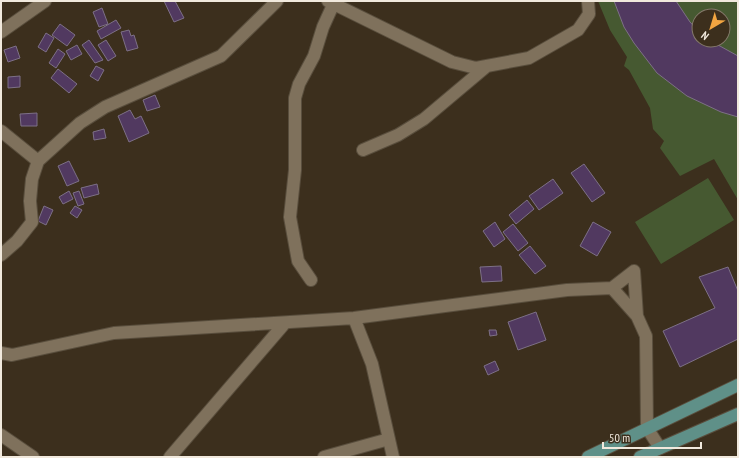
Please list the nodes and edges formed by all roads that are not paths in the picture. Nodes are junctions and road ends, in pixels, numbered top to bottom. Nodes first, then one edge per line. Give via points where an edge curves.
1 (45, 1) edge
2 (277, 1) edge
3 (588, 1) edge
4 (331, 3) edge
5 (1, 32) edge
6 (487, 66) junction
7 (1, 130) edge
8 (363, 150) dead end
9 (38, 161) junction
10 (1, 255) edge
11 (311, 280) dead end
12 (612, 288) junction
13 (637, 316) junction
14 (354, 318) junction
15 (285, 323) junction
16 (1, 353) edge
17 (738, 384) edge
18 (738, 414) edge
19 (647, 428) junction
20 (1, 435) edge
21 (389, 439) junction
22 (660, 448) junction
23 (33, 457) edge
24 (170, 457) edge
25 (324, 457) edge
26 (392, 457) edge
27 (588, 457) edge
28 (640, 457) edge

1 - 5 street
2 - 9 street via 221,56 104,107 80,123
3 - 6 street via 589,14 578,30 529,58
4 - 6 street via 452,62 476,68
4 - 11 street via 314,56 299,84 295,98 295,170 290,217 298,261
6 - 8 street via 424,119 398,135
7 - 9 street
9 - 10 street via 31,186 32,222 17,241
12 - 13 street
12 - 13 street via 634,271
12 - 14 street via 568,290
13 - 19 street via 646,336
14 - 15 street
14 - 21 street via 372,364
15 - 16 street via 114,333 12,355
15 - 24 street
17 - 19 main road
18 - 22 main road
19 - 22 street
19 - 27 main road
20 - 23 street
21 - 25 street
21 - 26 street
22 - 28 main road

